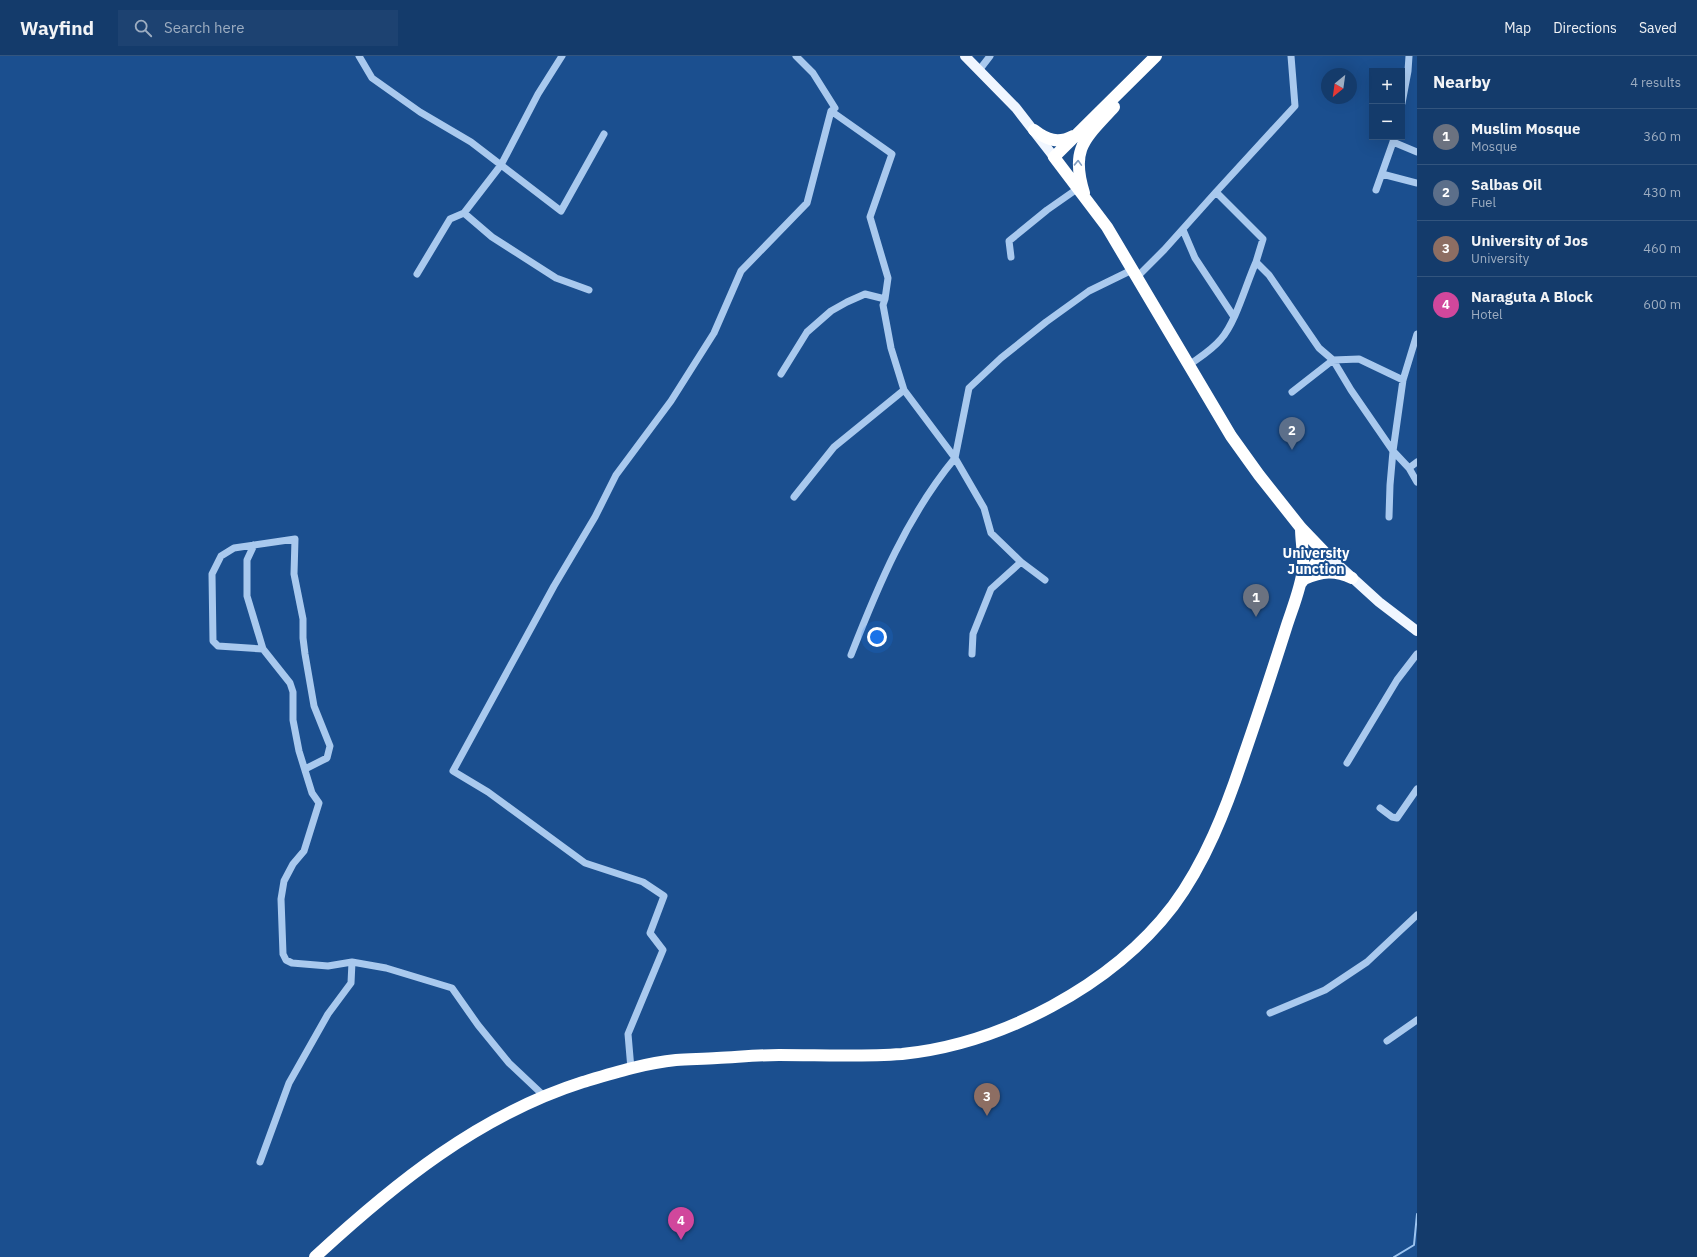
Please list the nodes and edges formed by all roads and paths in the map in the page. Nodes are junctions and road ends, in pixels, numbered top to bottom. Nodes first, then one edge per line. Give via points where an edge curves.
1 (359, 56) edge
2 (562, 56) edge
3 (796, 56) edge
4 (965, 56) edge
5 (990, 56) edge
6 (1156, 56) edge
7 (1167, 56) edge
8 (1291, 56) edge
9 (1409, 56) edge
10 (980, 69) junction
11 (1408, 71) junction
12 (1417, 72) edge
13 (1405, 87) edge
14 (831, 111) junction
15 (1034, 130) junction
16 (604, 134) dead end
17 (1075, 134) junction
18 (1394, 140) edge
19 (1417, 152) edge
20 (1054, 157) junction
21 (501, 165) junction
22 (1382, 174) junction
23 (1417, 183) edge
24 (1077, 189) junction
25 (1376, 190) dead end
26 (1216, 192) junction
27 (1087, 201) junction
28 (464, 213) junction
29 (1183, 230) junction
30 (1011, 257) dead end
31 (1256, 262) junction
32 (1134, 273) junction
33 (417, 274) dead end
34 (589, 290) dead end
35 (885, 299) junction
36 (1234, 317) junction
37 (1417, 334) edge
38 (1333, 360) junction
39 (1189, 365) junction
40 (781, 374) dead end
41 (1403, 380) junction
42 (904, 390) junction
43 (1292, 392) dead end
44 (1393, 451) junction
45 (955, 458) junction
46 (1417, 462) edge
47 (1409, 468) junction
48 (1417, 482) edge
49 (794, 497) dead end
50 (1389, 517) dead end
51 (1301, 528) junction
52 (254, 545) junction
53 (1321, 549) junction
54 (1021, 562) junction
55 (1302, 578) junction
56 (1352, 578) junction
57 (1045, 580) dead end
58 (1417, 630) edge
59 (263, 649) junction
60 (972, 654) dead end
61 (1417, 654) edge
62 (852, 655) dead end
63 (1347, 763) dead end
64 (305, 769) junction
65 (1417, 789) edge
66 (1380, 808) dead end
67 (1417, 915) edge
68 (352, 962) junction
69 (1270, 1013) dead end
70 (1417, 1020) edge
71 (1387, 1041) dead end
72 (631, 1069) junction
73 (543, 1095) junction
74 (260, 1162) dead end
75 (315, 1257) edge

1 - 21 street via 372,78 420,112 471,142
2 - 21 street via 538,94
3 - 14 street via 813,72 835,108
4 - 10 main road
5 - 10 street
6 - 17 highway
27 -> 7 highway via 1079,176 1078,160 1085,141 1100,122
8 - 26 street via 1295,106
9 - 11 street
10 - 15 main road
11 - 12 street
11 - 13 street
14 - 35 street via 892,154 870,217 888,278
14 - 72 street via 807,203 741,271 714,333 671,401 616,475 453,771 488,792 585,863 643,882 664,896 650,933 663,950 628,1034
15 - 17 highway via 1057,141
15 - 20 main road
16 - 21 street via 561,211
17 - 20 highway
18 - 19 street
18 - 22 street
20 - 24 highway
21 - 28 street
22 - 23 street
22 - 25 street
24 - 27 highway
24 - 30 street via 1009,240
26 - 29 street
26 - 31 street via 1263,239
27 - 32 highway via 1107,227
28 - 33 street via 450,219
28 - 34 street via 492,237 556,278
29 - 32 street
29 - 36 street via 1195,258
31 - 36 street
31 - 38 street via 1269,275 1319,348
32 - 39 highway
32 - 45 street via 1089,291 1001,358 969,388
35 - 40 street via 865,294 831,311 807,332
35 - 42 street via 891,348
36 - 39 street via 1221,339
37 - 41 street
38 - 41 street via 1359,359
38 - 43 street
38 - 44 street
39 - 51 highway via 1234,441
41 - 44 street
42 - 45 street
42 - 49 street via 834,447
44 - 47 street
44 - 50 street
45 - 54 street via 984,508 991,533
45 - 62 street via 940,476 897,547
46 - 47 street
47 - 48 street
51 - 53 highway
51 - 55 highway
52 - 59 street via 247,560 246,587
52 - 59 street via 234,548 221,556 212,574 213,641 218,646
52 - 64 street via 295,539 294,574 303,620 305,654 314,706 330,746 327,758
53 - 55 highway
53 - 56 main road
54 - 57 street
54 - 60 street via 991,589 973,634
55 - 56 highway via 1333,572
55 - 72 highway via 1236,782 1203,856 1186,886 1158,924 1138,944 1086,986 1015,1024 942,1048 902,1054 776,1055 675,1060
56 - 58 main road
59 - 64 street via 290,684 293,692 294,720
61 - 63 street via 1397,680
64 - 68 street via 312,793 319,803 304,851 284,881 281,899 283,954 286,960 292,963 328,966
65 - 66 street via 1397,818
67 - 69 street via 1368,962 1325,990
68 - 73 street via 386,968 452,988 509,1063
68 - 74 street via 351,983 328,1014 289,1083
70 - 71 street
72 - 73 highway
73 - 75 highway via 479,1129 424,1164

